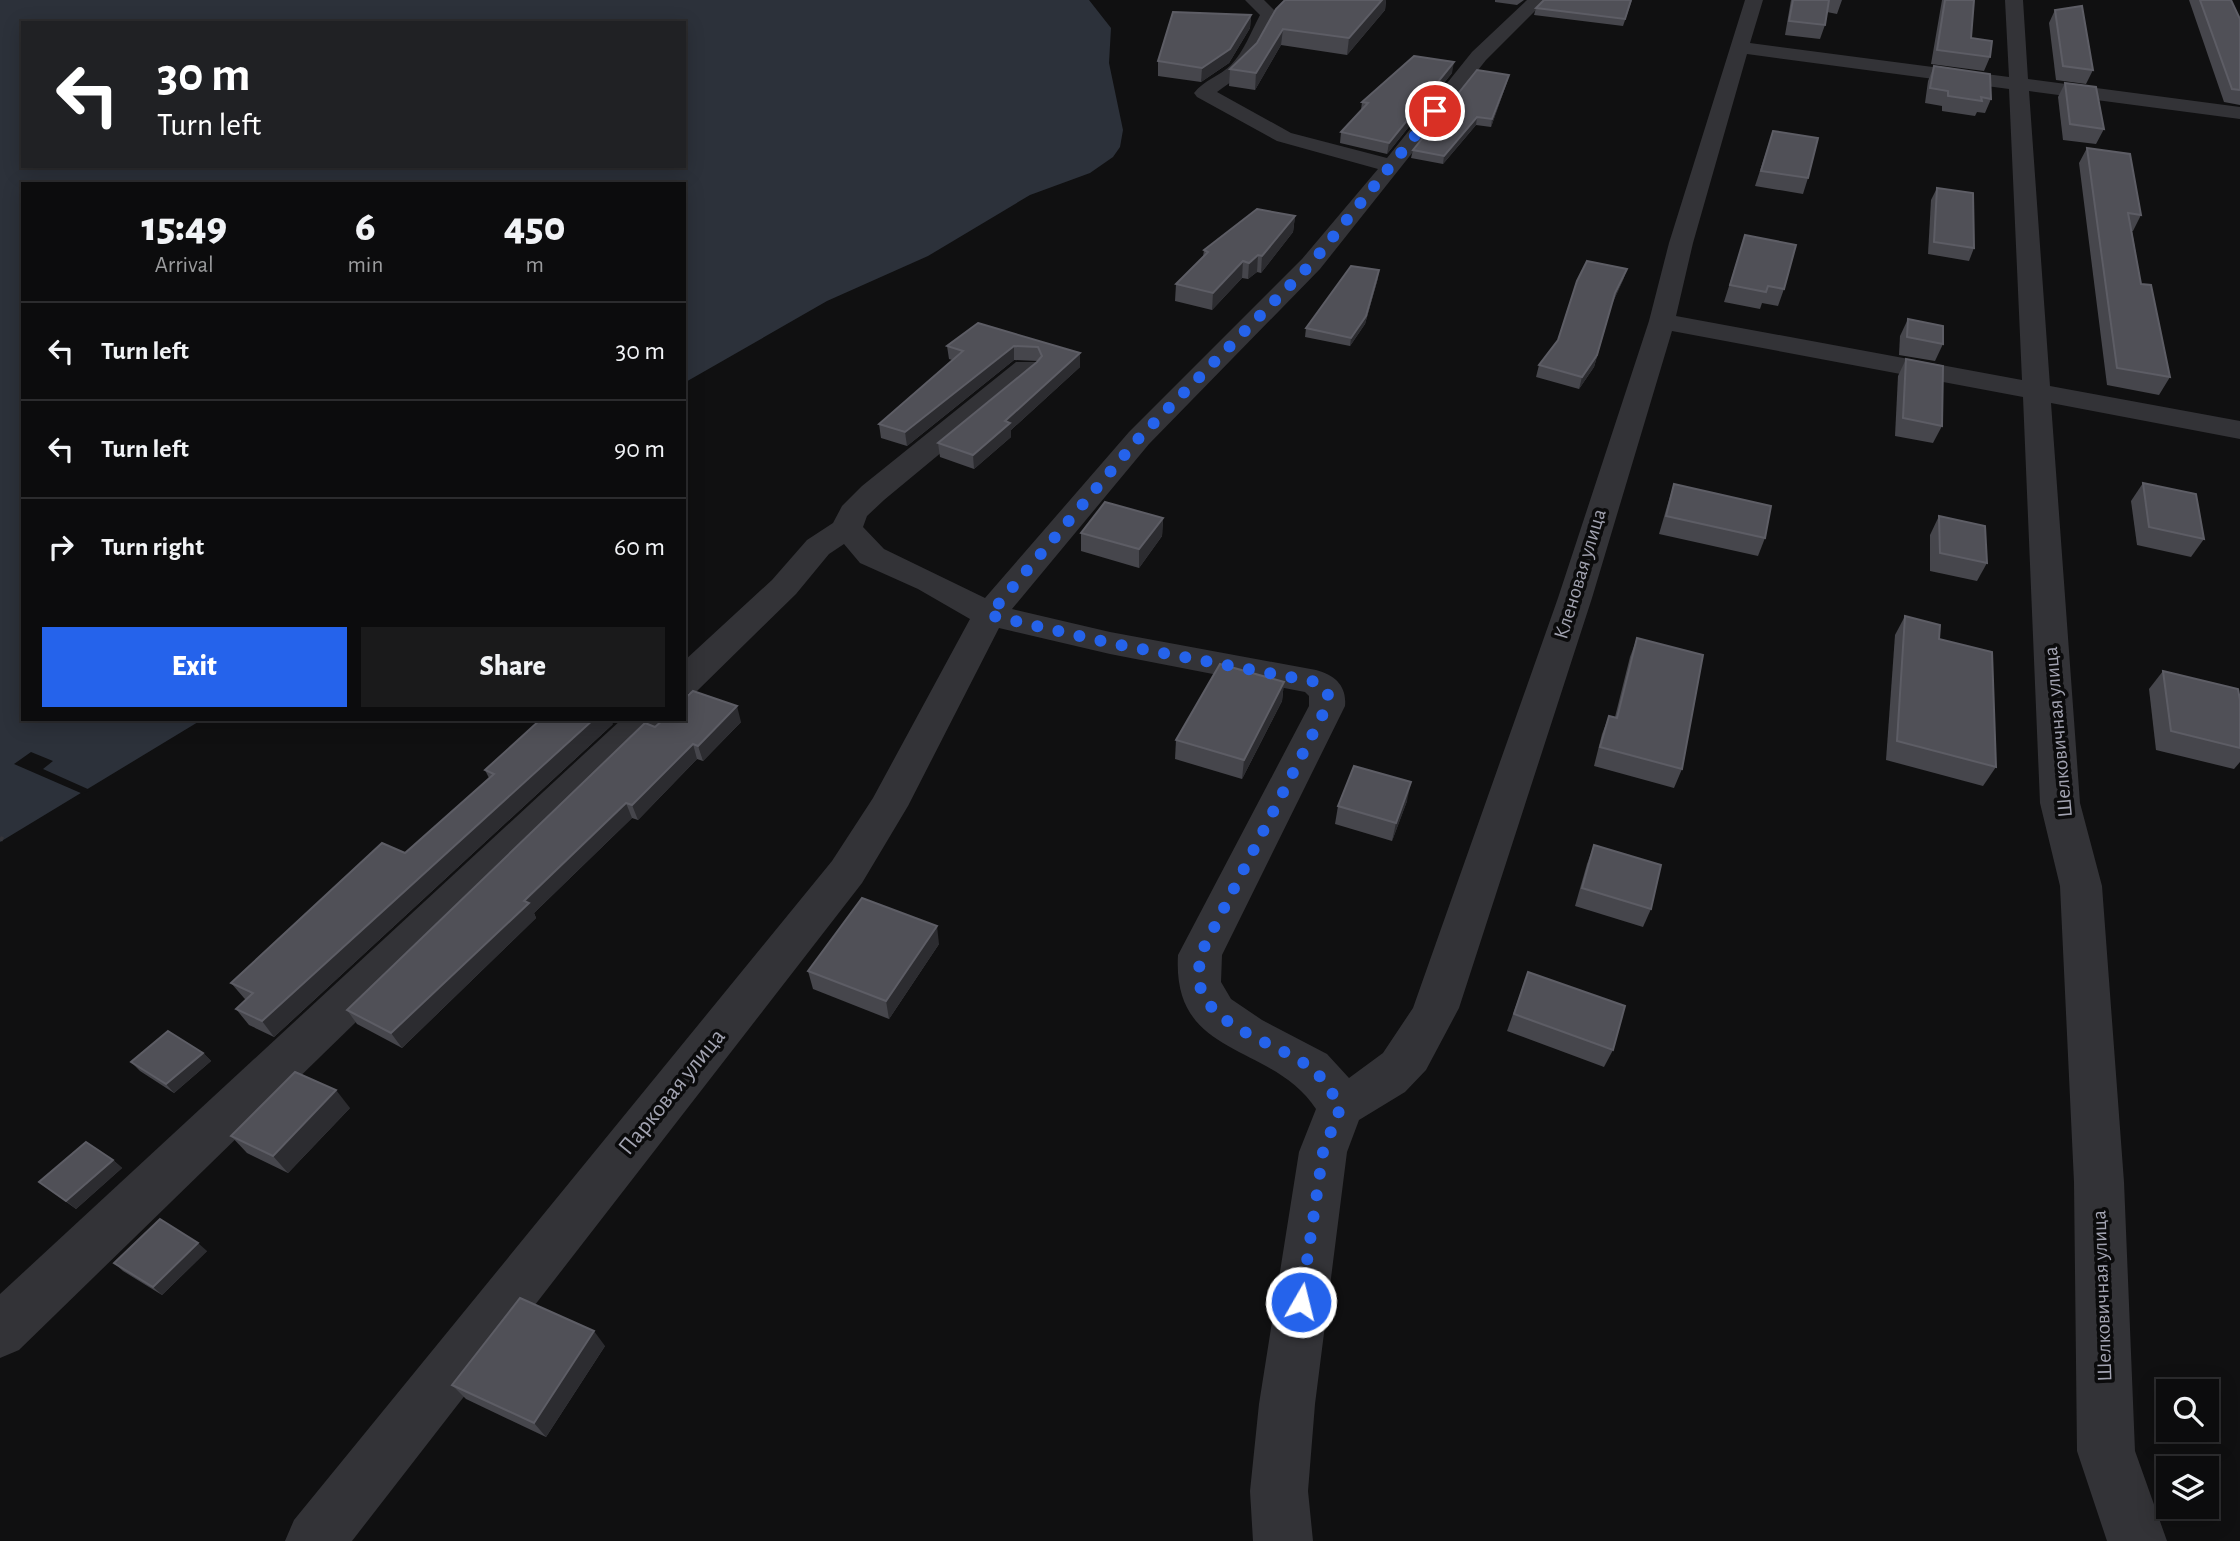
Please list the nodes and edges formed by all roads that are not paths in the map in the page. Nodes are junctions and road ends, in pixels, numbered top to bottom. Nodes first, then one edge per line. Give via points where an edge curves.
1 (1254, 0) edge
2 (1536, 0) edge
3 (1754, 0) edge
4 (2014, 0) edge
5 (1742, 48) junction
6 (2021, 84) junction
7 (2240, 113) edge
8 (1392, 166) junction
9 (1662, 321) junction
10 (1026, 368) edge
11 (2037, 392) junction
12 (2240, 430) edge
13 (847, 528) junction
14 (989, 615) junction
15 (686, 680) edge
16 (643, 721) edge
17 (1341, 1106) junction
18 (0, 1331) edge
19 (314, 1541) edge
20 (1283, 1541) edge
21 (2137, 1541) edge

1 - 8 street via 1269,14 1245,60 1204,93 1284,137
2 - 8 street, Парковая улица via 1479,56
3 - 5 street, Кленовая улица
4 - 6 street, Шелковичная улица
5 - 6 street
5 - 9 street, Кленовая улица via 1681,243
6 - 7 street
6 - 11 street, Шелковичная улица
8 - 14 street, Парковая улица via 1311,264 1139,438
9 - 11 street
9 - 17 street, Кленовая улица via 1436,1008 1419,1046 1398,1071
10 - 13 street via 873,492 853,513
11 - 12 street
11 - 21 street, Шелковичная улица via 2060,803 2081,886 2099,1182 2106,1451
13 - 14 street via 872,555
13 - 15 street via 818,547 784,587
14 - 17 street via 1316,682 1328,693 1327,706 1200,955 1199,982 1208,1004 1233,1027 1278,1046 1313,1070
14 - 19 street, Парковая улица via 888,806 847,873
16 - 18 street
17 - 20 street via 1323,1152 1287,1404 1279,1491

